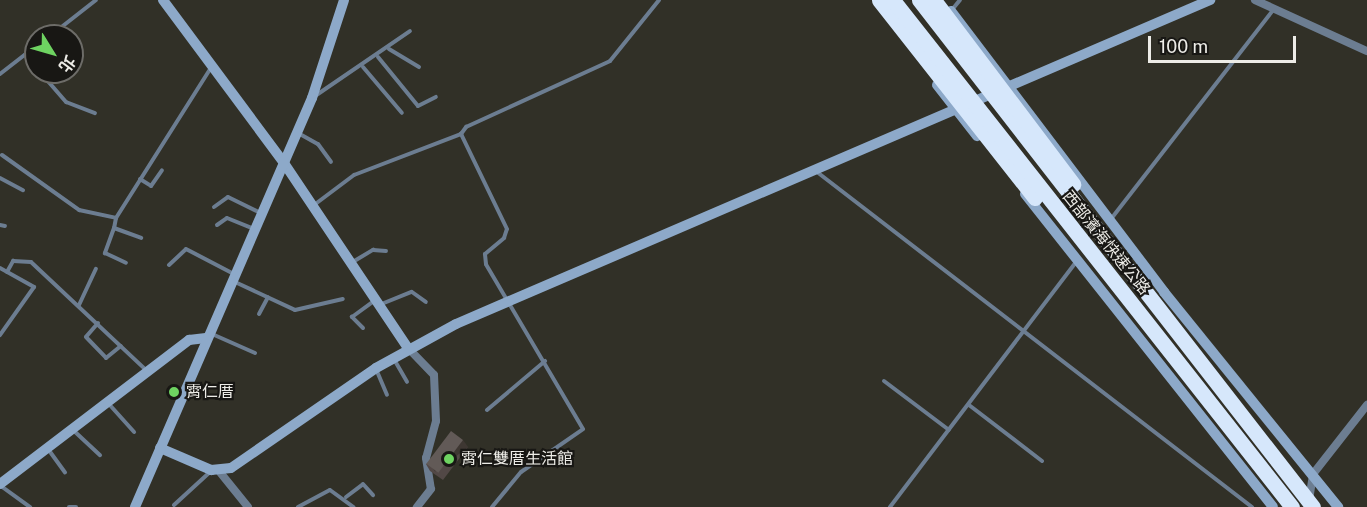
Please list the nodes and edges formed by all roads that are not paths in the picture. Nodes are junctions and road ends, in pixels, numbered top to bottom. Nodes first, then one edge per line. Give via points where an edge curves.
1 (96, 0) edge
2 (163, 0) edge
3 (344, 0) edge
4 (659, 0) edge
5 (874, 0) edge
6 (879, 0) edge
7 (885, 0) edge
8 (893, 0) edge
9 (919, 0) edge
10 (926, 0) edge
11 (934, 0) edge
12 (942, 0) edge
13 (960, 0) edge
14 (1210, 0) edge
15 (1255, 0) edge
16 (1274, 9) junction
17 (951, 11) junction
18 (65, 24) edge
19 (410, 31) dead end
20 (389, 48) junction
21 (1367, 51) edge
22 (24, 56) edge
23 (378, 57) junction
24 (212, 67) junction
25 (363, 67) junction
26 (419, 68) dead end
27 (0, 74) edge
28 (1010, 83) junction
29 (50, 84) edge
30 (995, 90) junction
31 (436, 97) dead end
32 (312, 98) junction
33 (965, 103) junction
34 (955, 109) junction
35 (95, 113) dead end
36 (402, 113) dead end
37 (297, 133) junction
38 (461, 134) junction
39 (2, 155) dead end
40 (331, 162) dead end
41 (284, 163) junction
42 (162, 170) dead end
43 (814, 170) junction
44 (0, 178) edge
45 (140, 179) junction
46 (23, 190) dead end
47 (313, 206) junction
48 (214, 207) dead end
49 (261, 213) junction
50 (116, 218) junction
51 (1111, 219) junction
52 (216, 225) dead end
53 (114, 228) junction
54 (254, 229) junction
55 (141, 238) dead end
56 (386, 251) dead end
57 (1079, 259) junction
58 (126, 263) dead end
59 (351, 263) junction
60 (169, 265) dead end
61 (0, 268) edge
62 (96, 270) dead end
63 (7, 272) junction
64 (233, 277) junction
65 (1148, 293) junction
66 (267, 297) junction
67 (343, 299) dead end
68 (377, 302) junction
69 (426, 302) dead end
70 (507, 302) junction
71 (79, 304) junction
72 (1135, 308) junction
73 (259, 314) dead end
74 (98, 323) junction
75 (363, 328) dead end
76 (1023, 334) junction
77 (0, 335) edge
78 (207, 335) junction
79 (121, 346) junction
80 (408, 348) junction
81 (255, 353) dead end
82 (1216, 357) junction
83 (393, 358) junction
84 (545, 361) junction
85 (376, 368) junction
86 (148, 372) junction
87 (407, 381) dead end
88 (884, 381) dead end
89 (387, 395) dead end
90 (1189, 400) junction
91 (108, 402) junction
92 (969, 405) junction
93 (1367, 405) edge
94 (487, 410) dead end
95 (72, 429) junction
96 (949, 430) junction
97 (134, 432) dead end
98 (47, 448) junction
99 (160, 448) junction
100 (100, 455) dead end
101 (1042, 461) dead end
102 (215, 471) junction
103 (65, 472) dead end
104 (1313, 474) junction
105 (0, 485) edge
106 (373, 495) dead end
107 (346, 497) junction
108 (174, 505) dead end
109 (30, 507) edge
110 (69, 507) edge
111 (76, 507) edge
112 (135, 507) edge
113 (248, 507) edge
114 (298, 507) edge
115 (353, 507) edge
116 (417, 507) edge
117 (492, 507) edge
118 (890, 507) edge
119 (1252, 507) edge
120 (1273, 507) edge
121 (1292, 507) edge
122 (1311, 507) edge
123 (1338, 507) edge

1 - 18 lane
2 - 24 main road
3 - 32 main road
4 - 38 lane via 610,62 466,127
5 - 34 main road
6 - 72 highway, bridge via 1019,180
7 - 33 main road
8 - 72 highway, 西部濱海快速公路, bridge
9 - 65 highway, 西部濱海快速公路, bridge
10 - 30 main road
11 - 65 highway, bridge via 1053,153
12 - 17 main road
13 - 17 lane
14 - 28 main road
15 - 16 street
16 - 21 street
16 - 51 lane
17 - 28 main road
19 - 20 lane
20 - 23 lane
20 - 26 lane
22 - 27 lane
23 - 25 lane
23 - 31 lane via 418,106
24 - 41 main road
24 - 45 lane
25 - 32 lane
25 - 36 lane
28 - 30 main road
28 - 51 main road
29 - 35 lane via 66,102
30 - 33 main road
30 - 82 main road via 1197,347
32 - 37 main road
33 - 34 main road
33 - 90 main road via 1183,376
34 - 43 main road
34 - 57 main road
37 - 40 lane via 318,144
37 - 41 main road
38 - 47 lane via 354,175
38 - 70 lane via 507,229 485,260
39 - 50 lane via 79,210
41 - 47 main road
41 - 49 main road
42 - 45 lane via 151,186
43 - 70 main road
43 - 76 lane
44 - 46 lane
45 - 50 lane
47 - 59 main road
48 - 49 lane via 228,197
49 - 54 main road
50 - 53 lane
51 - 82 main road
52 - 54 lane via 227,218
53 - 55 lane
53 - 58 lane via 105,253
54 - 64 main road
56 - 59 lane via 373,250
57 - 76 lane
57 - 90 main road
59 - 68 main road
60 - 64 lane via 186,249
61 - 63 lane
62 - 71 lane
63 - 71 lane via 13,261 31,262
63 - 77 lane via 34,287
64 - 66 lane
64 - 78 main road
65 - 122 highway, 西部濱海快速公路, bridge
66 - 67 lane via 295,310
66 - 73 lane
68 - 69 lane via 412,292
68 - 75 lane via 352,317
68 - 80 main road
70 - 80 main road
70 - 84 lane
71 - 74 lane
72 - 121 highway, 西部濱海快速公路, bridge
74 - 79 lane
74 - 79 lane via 86,337 106,358
76 - 92 lane
76 - 119 lane
78 - 81 lane
78 - 86 main road via 189,340
78 - 99 main road
79 - 86 lane
80 - 83 main road
80 - 116 street via 434,375 436,421 426,458 431,489
82 - 104 main road
83 - 85 main road
83 - 87 lane
84 - 94 lane
84 - 117 lane via 583,429 521,472
85 - 89 lane
85 - 102 main road
86 - 91 main road
88 - 96 lane
90 - 120 main road
91 - 95 main road
91 - 97 lane
92 - 96 lane
92 - 101 lane
93 - 104 street
95 - 98 main road
95 - 100 lane
96 - 118 lane
98 - 103 lane
98 - 105 main road
99 - 102 main road
99 - 112 main road
102 - 108 lane
102 - 113 street
104 - 122 street
104 - 123 main road
105 - 109 lane
106 - 107 lane via 363,484
107 - 114 lane via 330,490
107 - 115 lane
110 - 111 lane

